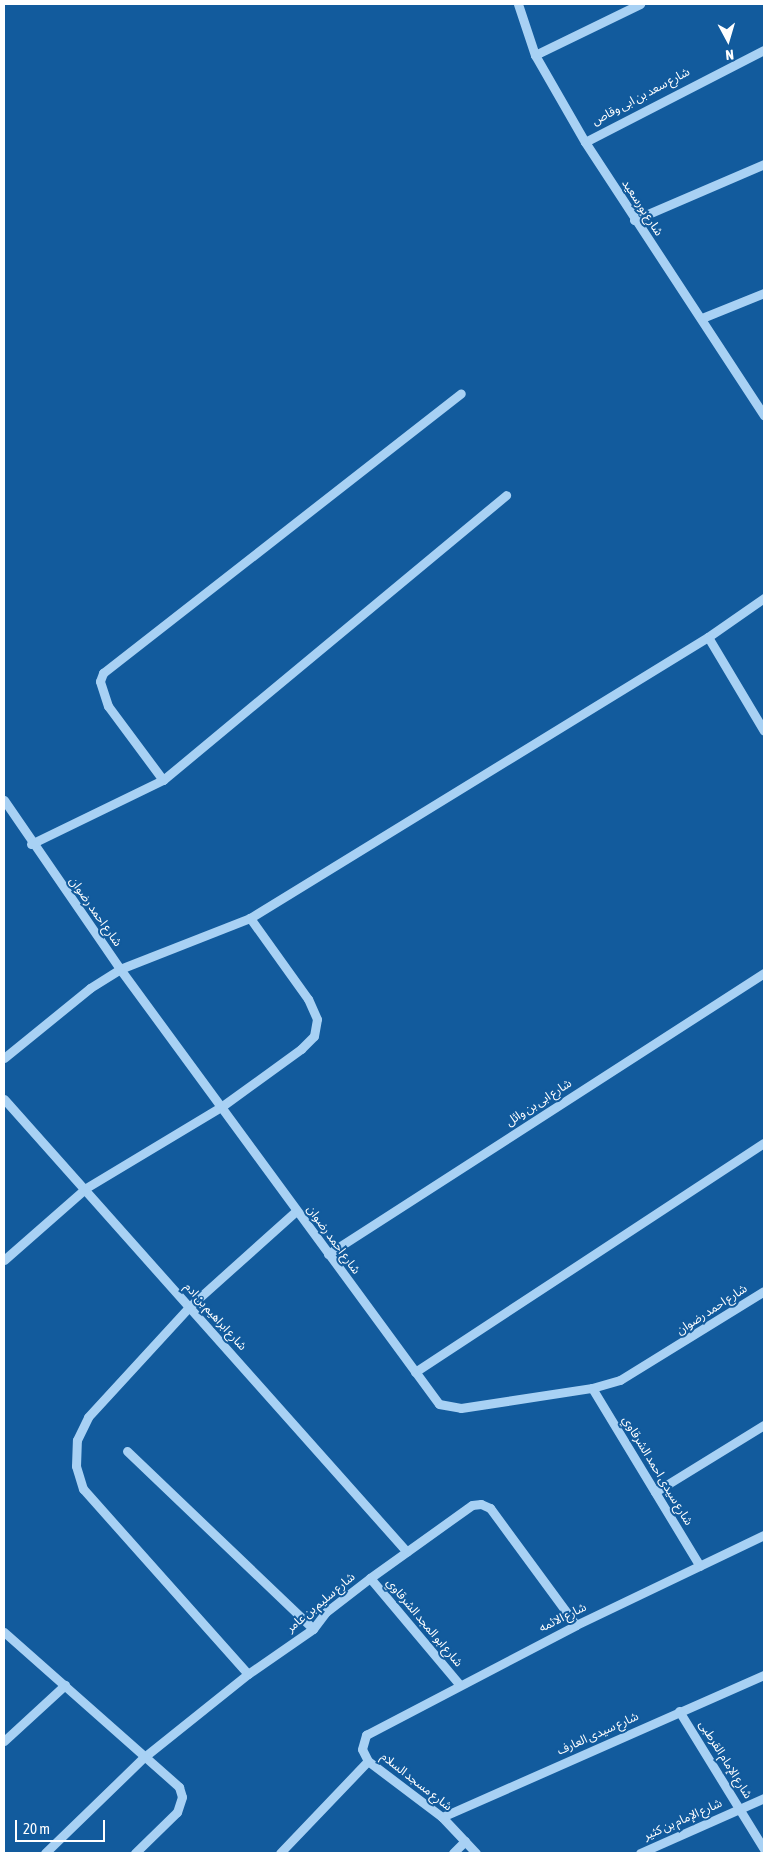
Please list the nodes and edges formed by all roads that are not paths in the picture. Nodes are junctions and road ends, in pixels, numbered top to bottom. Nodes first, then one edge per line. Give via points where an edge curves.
1 (518, 4) edge
2 (640, 4) edge
3 (764, 50) edge
4 (535, 55) junction
5 (584, 142) junction
6 (764, 164) edge
7 (634, 220) junction
8 (764, 293) edge
9 (702, 318) junction
10 (461, 393) dead end
11 (764, 416) edge
12 (506, 495) dead end
13 (764, 598) edge
14 (708, 637) junction
15 (764, 731) edge
16 (163, 780) junction
17 (4, 800) edge
18 (32, 844) junction
19 (250, 918) junction
20 (120, 969) junction
21 (764, 973) edge
22 (4, 1058) edge
23 (4, 1099) edge
24 (221, 1107) junction
25 (764, 1143) edge
26 (86, 1188) junction
27 (296, 1211) junction
28 (328, 1254) junction
29 (4, 1260) edge
30 (764, 1291) edge
31 (189, 1308) junction
32 (415, 1372) junction
33 (592, 1388) junction
34 (764, 1425) edge
35 (127, 1451) dead end
36 (655, 1492) junction
37 (764, 1535) edge
38 (407, 1552) junction
39 (700, 1566) junction
40 (370, 1578) junction
41 (576, 1625) junction
42 (313, 1629) junction
43 (4, 1632) edge
44 (248, 1674) junction
45 (764, 1675) edge
46 (459, 1684) junction
47 (65, 1685) junction
48 (679, 1712) junction
49 (376, 1729) joint
50 (4, 1741) edge
51 (143, 1758) junction
52 (368, 1761) junction
53 (764, 1798) edge
54 (740, 1808) junction
55 (442, 1817) junction
56 (465, 1841) junction
57 (764, 1849) edge
58 (45, 1853) edge
59 (135, 1853) edge
60 (280, 1853) edge
61 (453, 1853) edge
62 (476, 1853) edge
63 (640, 1853) edge

1 - 4 street, شارع بورسعيد
2 - 4 street
3 - 5 street, شارع سعد بن ابى وقاص
4 - 5 street, شارع بورسعيد
5 - 7 street, شارع بورسعيد
6 - 7 street
7 - 9 street, شارع بورسعيد
8 - 9 street
9 - 11 street, شارع بورسعيد
10 - 16 street via 103,673 100,681 108,706
12 - 16 street
13 - 14 street
14 - 15 street
14 - 19 street
16 - 18 street
17 - 18 street, شارع احمد رضوان
18 - 20 street, شارع احمد رضوان
19 - 20 street
19 - 24 street via 308,999 317,1019 314,1036 301,1049
20 - 22 street via 90,988
20 - 24 street, شارع احمد رضوان
21 - 28 street, شارع ابى بن وائل
23 - 26 street, شارع ابراهيم بن ادم
24 - 26 street
24 - 27 street, شارع احمد رضوان
25 - 32 street
26 - 29 street
26 - 31 street, شارع ابراهيم بن ادم
27 - 28 street, شارع احمد رضوان
27 - 31 street
28 - 32 street, شارع احمد رضوان
30 - 33 street, شارع احمد رضوان via 640,1371
31 - 38 street, شارع ابراهيم بن ادم
31 - 44 street via 88,1417 77,1440 76,1466 84,1489
32 - 33 street, شارع احمد رضوان via 433,1398 446,1408
33 - 36 street, شارع سيدى احمد الشرقاوي
34 - 36 street
35 - 42 street
36 - 39 street, شارع سيدى احمد الشرقاوي
37 - 39 street, شارع الائمه
38 - 40 street, شارع سليم بن عامر
38 - 41 street, شارع سليم بن عامر via 472,1506 487,1505
39 - 41 street, شارع الائمه
40 - 42 street, شارع سليم بن عامر via 326,1612
40 - 46 street, شارع ابو المجد الشرقاوي
41 - 46 street, شارع الائمه
42 - 44 street, شارع سليم بن عامر
43 - 47 street
44 - 51 street, شارع سليم بن عامر
45 - 48 street, شارع سيدى العارف
46 - 49 street, شارع الائمه
47 - 50 street
47 - 51 street
48 - 54 street, شارع الإمام القرطبى
48 - 55 street, شارع سيدى العارف
49 - 52 street, شارع مسجد السلام via 362,1742
51 - 58 street, شارع سليم بن عامر
51 - 59 street via 179,1786 182,1797 176,1812
52 - 55 street, شارع مسجد السلام
52 - 60 street
53 - 54 street, شارع الإمام بن كثير
54 - 57 street, شارع الإمام القرطبى
54 - 63 street, شارع الإمام بن كثير
55 - 56 street, شارع مسجد السلام
56 - 61 street
56 - 62 street, شارع مسجد السلام

